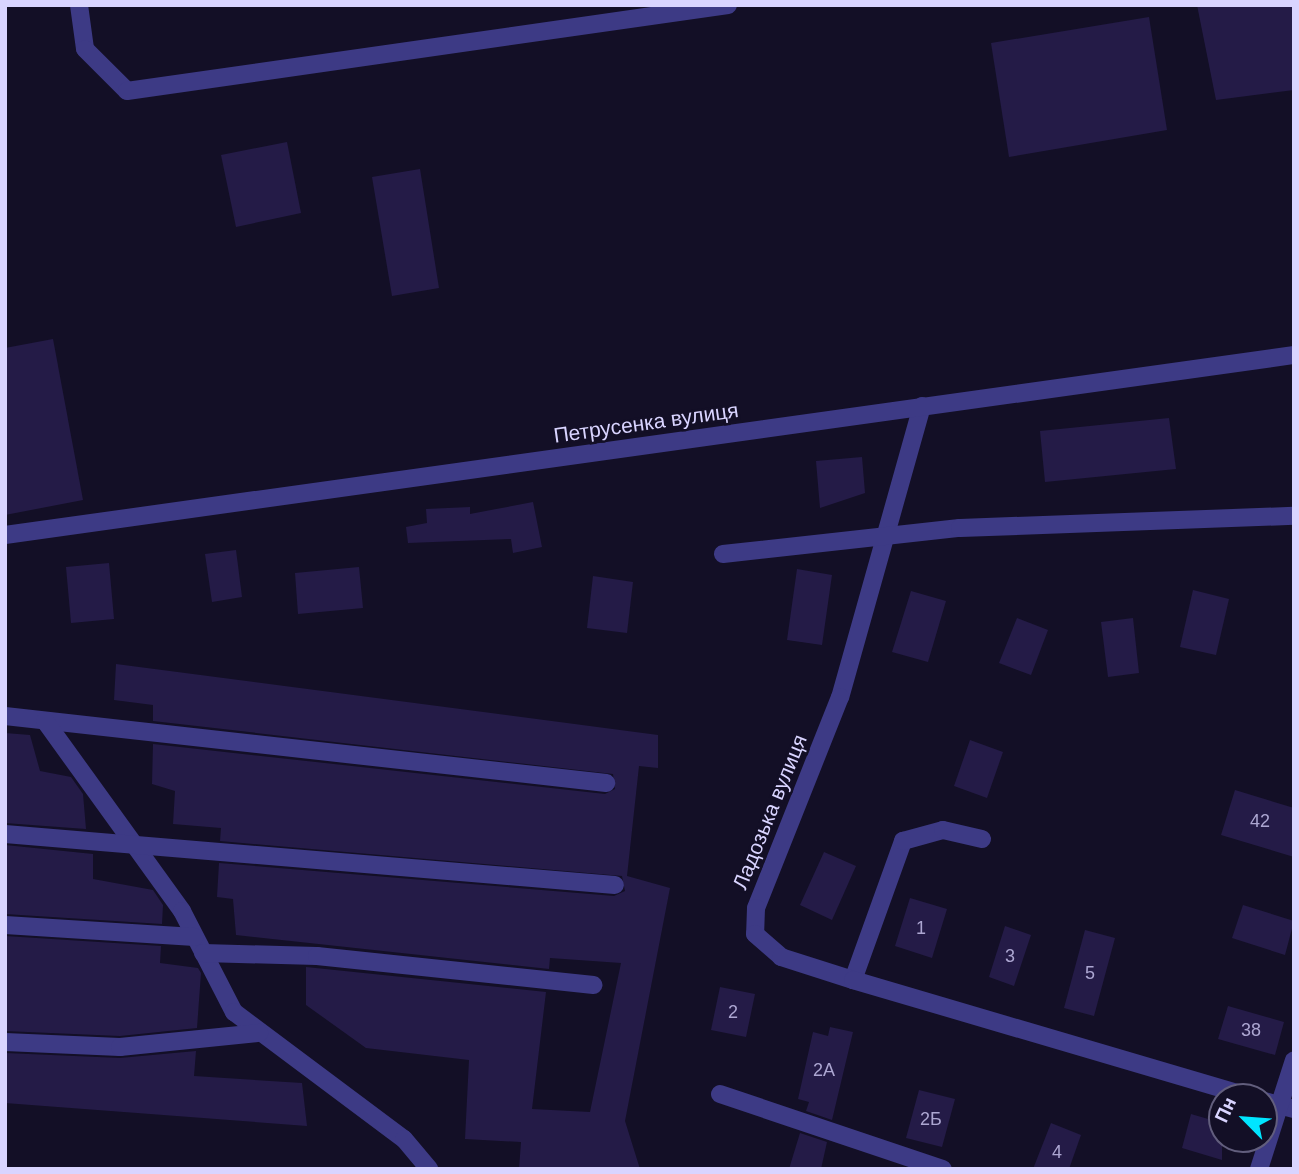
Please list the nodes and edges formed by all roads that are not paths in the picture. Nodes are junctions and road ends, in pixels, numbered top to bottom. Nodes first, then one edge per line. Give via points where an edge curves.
1 (79, 5) edge
2 (728, 5) edge
3 (1294, 355) edge
4 (922, 406) junction
5 (1294, 516) edge
6 (5, 535) edge
7 (885, 536) junction
8 (723, 554) dead end
9 (5, 716) edge
10 (45, 721) junction
11 (606, 783) dead end
12 (5, 834) edge
13 (982, 839) dead end
14 (138, 847) junction
15 (615, 885) dead end
16 (5, 925) edge
17 (195, 937) junction
18 (203, 953) junction
19 (853, 980) junction
20 (593, 985) dead end
21 (259, 1033) junction
22 (5, 1042) edge
23 (1294, 1060) edge
24 (1208, 1084) edge
25 (720, 1094) dead end
26 (1288, 1108) edge
27 (429, 1169) edge
28 (943, 1169) edge
29 (1259, 1169) edge

1 - 2 street via 85,49 127,92
3 - 4 street, Петрусенка вулиця
4 - 6 street, Петрусенка вулиця
4 - 7 street, Ладозька вулиця
5 - 7 street via 960,528
7 - 8 street
7 - 19 street, Ладозька вулиця via 840,697 756,908 755,934 781,957
9 - 10 street
10 - 11 street
10 - 14 street
12 - 14 street
13 - 19 street via 943,830 903,841
14 - 15 street
14 - 17 street
16 - 17 street
17 - 18 street
18 - 20 street via 317,956
18 - 21 street via 234,1012
19 - 24 street, Ладозька вулиця
21 - 22 street via 120,1047
21 - 27 street via 404,1139
23 - 26 street
25 - 28 street
26 - 29 street

